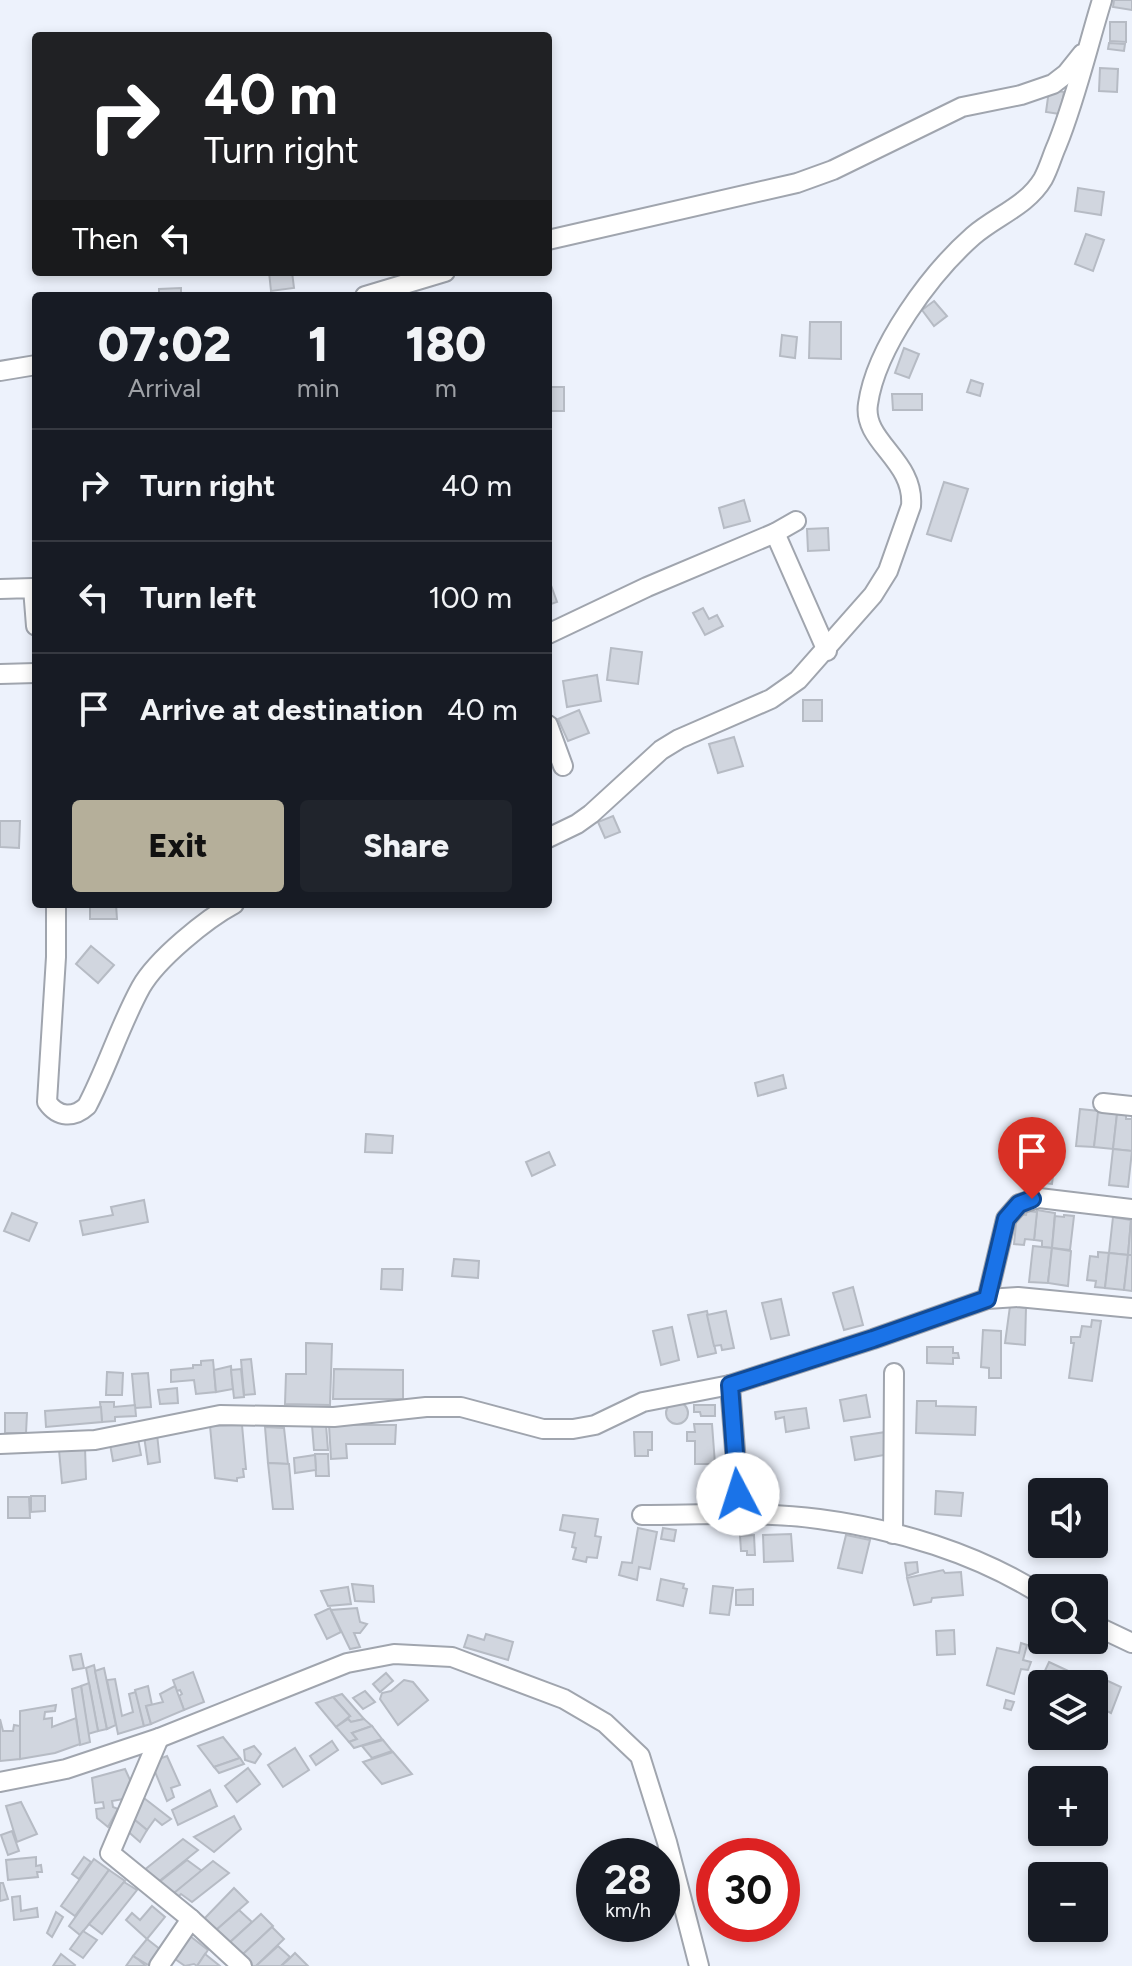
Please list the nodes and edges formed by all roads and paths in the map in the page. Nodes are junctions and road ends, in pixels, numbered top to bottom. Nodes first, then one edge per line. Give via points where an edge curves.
1 (1102, 0) edge
2 (1088, 45) junction
3 (552, 239) edge
4 (432, 276) edge
5 (378, 292) edge
6 (32, 366) edge
7 (0, 371) edge
8 (796, 521) dead end
9 (775, 533) junction
10 (32, 588) edge
11 (0, 589) edge
12 (552, 632) edge
13 (827, 651) junction
14 (32, 673) edge
15 (0, 674) edge
16 (552, 736) edge
17 (563, 766) dead end
18 (552, 836) edge
19 (56, 908) edge
20 (228, 908) edge
21 (1103, 1103) dead end
22 (1132, 1106) edge
23 (1132, 1209) edge
24 (987, 1299) junction
25 (1132, 1308) edge
26 (894, 1373) dead end
27 (730, 1385) junction
28 (0, 1444) edge
29 (642, 1515) dead end
30 (740, 1515) junction
31 (893, 1534) junction
32 (1028, 1587) edge
33 (1108, 1632) edge
34 (1132, 1643) edge
35 (159, 1738) junction
36 (0, 1782) edge
37 (191, 1919) junction
38 (159, 1966) edge
39 (242, 1966) edge
40 (699, 1966) edge

1 - 2 street
2 - 3 street via 1053,84 962,107 833,170
2 - 13 street via 1074,103 1043,179 1022,202 971,237 907,314 884,355 867,413 869,424 907,476 911,506 888,571
4 - 5 street
6 - 7 street
8 - 9 street
9 - 12 street
9 - 13 street
10 - 11 street
13 - 18 street via 771,699 661,750 591,814
14 - 15 street
16 - 17 street
19 - 20 street via 47,1102 71,1115 87,1106 151,972
21 - 22 street
23 - 24 street via 1039,1198 1019,1204 1006,1219
24 - 25 street
24 - 27 street
26 - 31 street
27 - 28 street via 643,1402 595,1425 573,1429 543,1429 469,1408 426,1407 334,1417 220,1415 95,1440
27 - 30 street
29 - 30 street
30 - 31 street via 816,1519
31 - 32 street via 989,1564
33 - 34 street
35 - 36 street via 66,1769
35 - 37 street via 110,1853
35 - 40 street via 347,1663 394,1654 452,1657 564,1699 605,1723 640,1756
37 - 38 street
37 - 39 street

